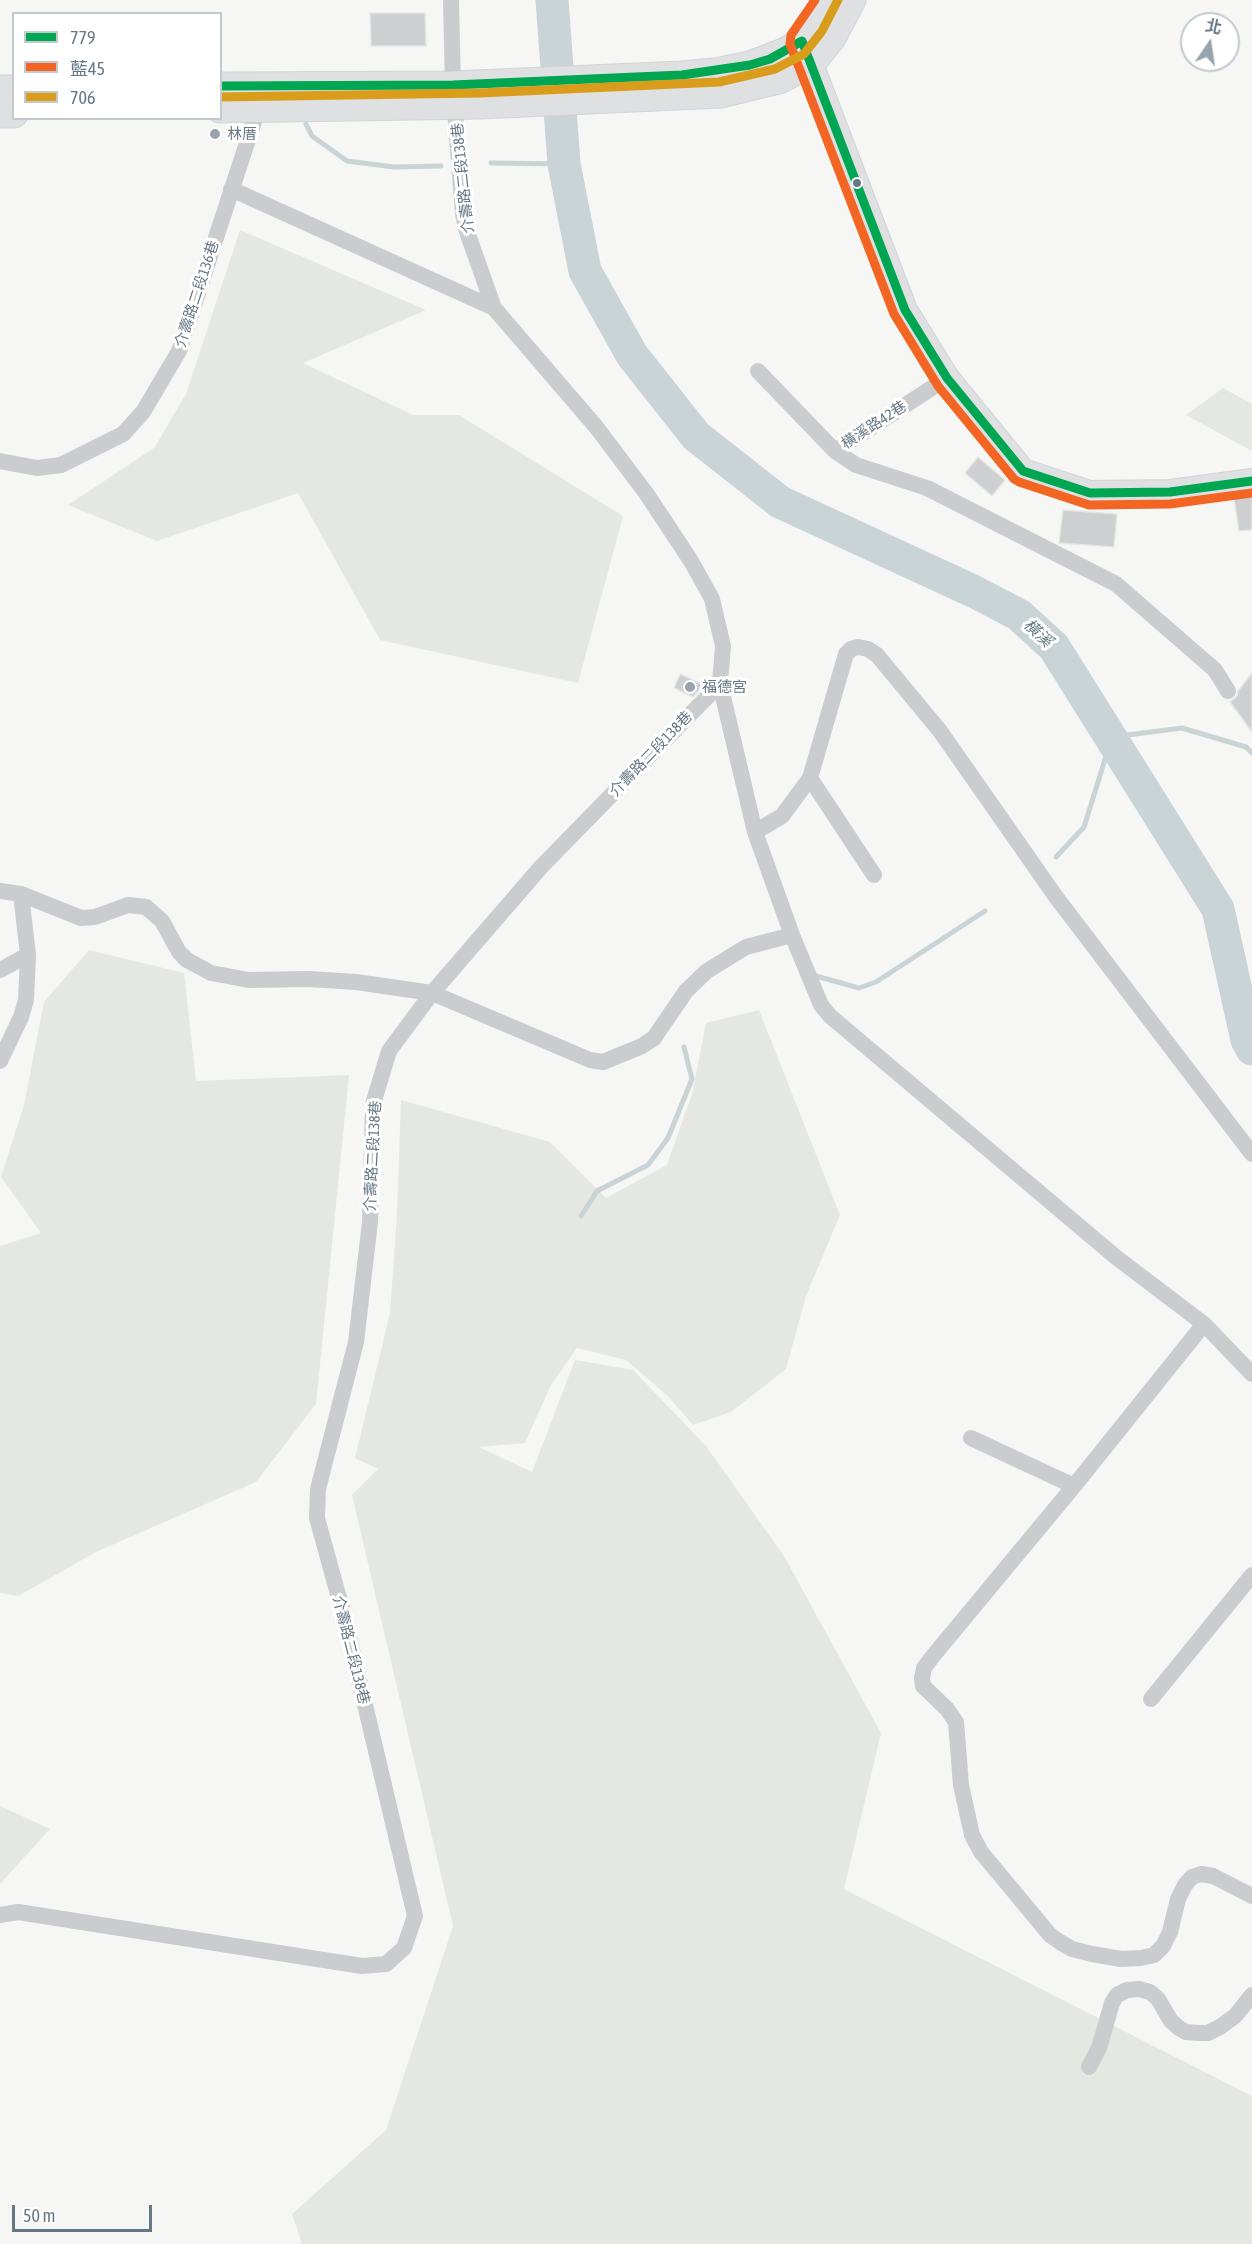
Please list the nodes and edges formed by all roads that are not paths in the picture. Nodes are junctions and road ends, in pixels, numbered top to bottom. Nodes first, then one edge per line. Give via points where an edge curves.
1 (451, 0) edge
2 (829, 0) edge
3 (852, 0) edge
4 (807, 52) junction
5 (222, 87) edge
6 (467, 94) junction
7 (263, 97) junction
8 (222, 108) edge
9 (231, 189) junction
10 (494, 308) junction
11 (758, 371) dead end
12 (947, 378) junction
13 (835, 451) junction
14 (0, 461) edge
15 (1252, 481) edge
16 (720, 684) junction
17 (1228, 691) dead end
18 (810, 778) junction
19 (755, 832) junction
20 (874, 875) dead end
21 (0, 891) edge
22 (21, 894) junction
23 (792, 935) junction
24 (28, 956) junction
25 (0, 970) edge
26 (432, 993) junction
27 (0, 1061) edge
28 (1252, 1154) edge
29 (1204, 1324) junction
30 (1252, 1374) edge
31 (972, 1438) dead end
32 (1074, 1486) junction
33 (1252, 1575) edge
34 (1151, 1699) dead end
35 (1252, 1896) edge
36 (0, 1915) edge
37 (1252, 1995) edge
38 (1089, 2067) dead end

1 - 6 street, 介壽路二段138巷
2 - 4 main road
3 - 4 main road via 832,38
4 - 6 main road via 770,59 683,86
4 - 12 main road via 905,310
5 - 7 main road
6 - 7 main road
6 - 10 street, 介壽路二段138巷 via 466,232
7 - 8 main road
7 - 9 street, 介壽路二段136巷
9 - 10 street
9 - 14 street, 介壽路二段136巷 via 179,351 143,412 123,434 61,465 37,468
10 - 16 street, 介壽路二段138巷 via 597,428 691,561 712,600 718,622 723,646
11 - 13 street, 橫溪路42巷
12 - 13 street, 橫溪路42巷
12 - 15 main road via 1023,471 1090,493 1170,492
13 - 17 street via 856,465 927,488 1116,584 1215,670
16 - 19 street
16 - 26 street, 介壽路二段138巷 via 542,867
18 - 19 street via 782,816
18 - 20 street
18 - 28 street via 846,654 858,647 868,649 940,731 1056,897
19 - 23 street
21 - 22 street
22 - 24 street
22 - 26 street via 81,918 128,905 146,907 162,921 187,960 228,978 356,982
23 - 26 street via 746,947 707,971 686,991 654,1038 603,1062 590,1060
23 - 29 street via 814,992 830,1016 1117,1258
24 - 25 street
24 - 27 street via 26,1000
26 - 36 street, 介壽路二段138巷 via 389,1052 373,1104 370,1222 356,1342 318,1489 317,1518 415,1916 404,1948 386,1964 362,1966 18,1912
29 - 30 street
29 - 32 street
31 - 32 street
32 - 35 street via 924,1668 923,1686 956,1722 958,1769 972,1835 981,1852 1050,1935 1072,1949 1092,1954 1121,1959 1154,1955 1170,1932 1178,1899 1192,1877 1213,1876
33 - 34 street
37 - 38 street via 1220,2028 1198,2033 1179,2028 1150,1992 1127,1990 1112,2003

